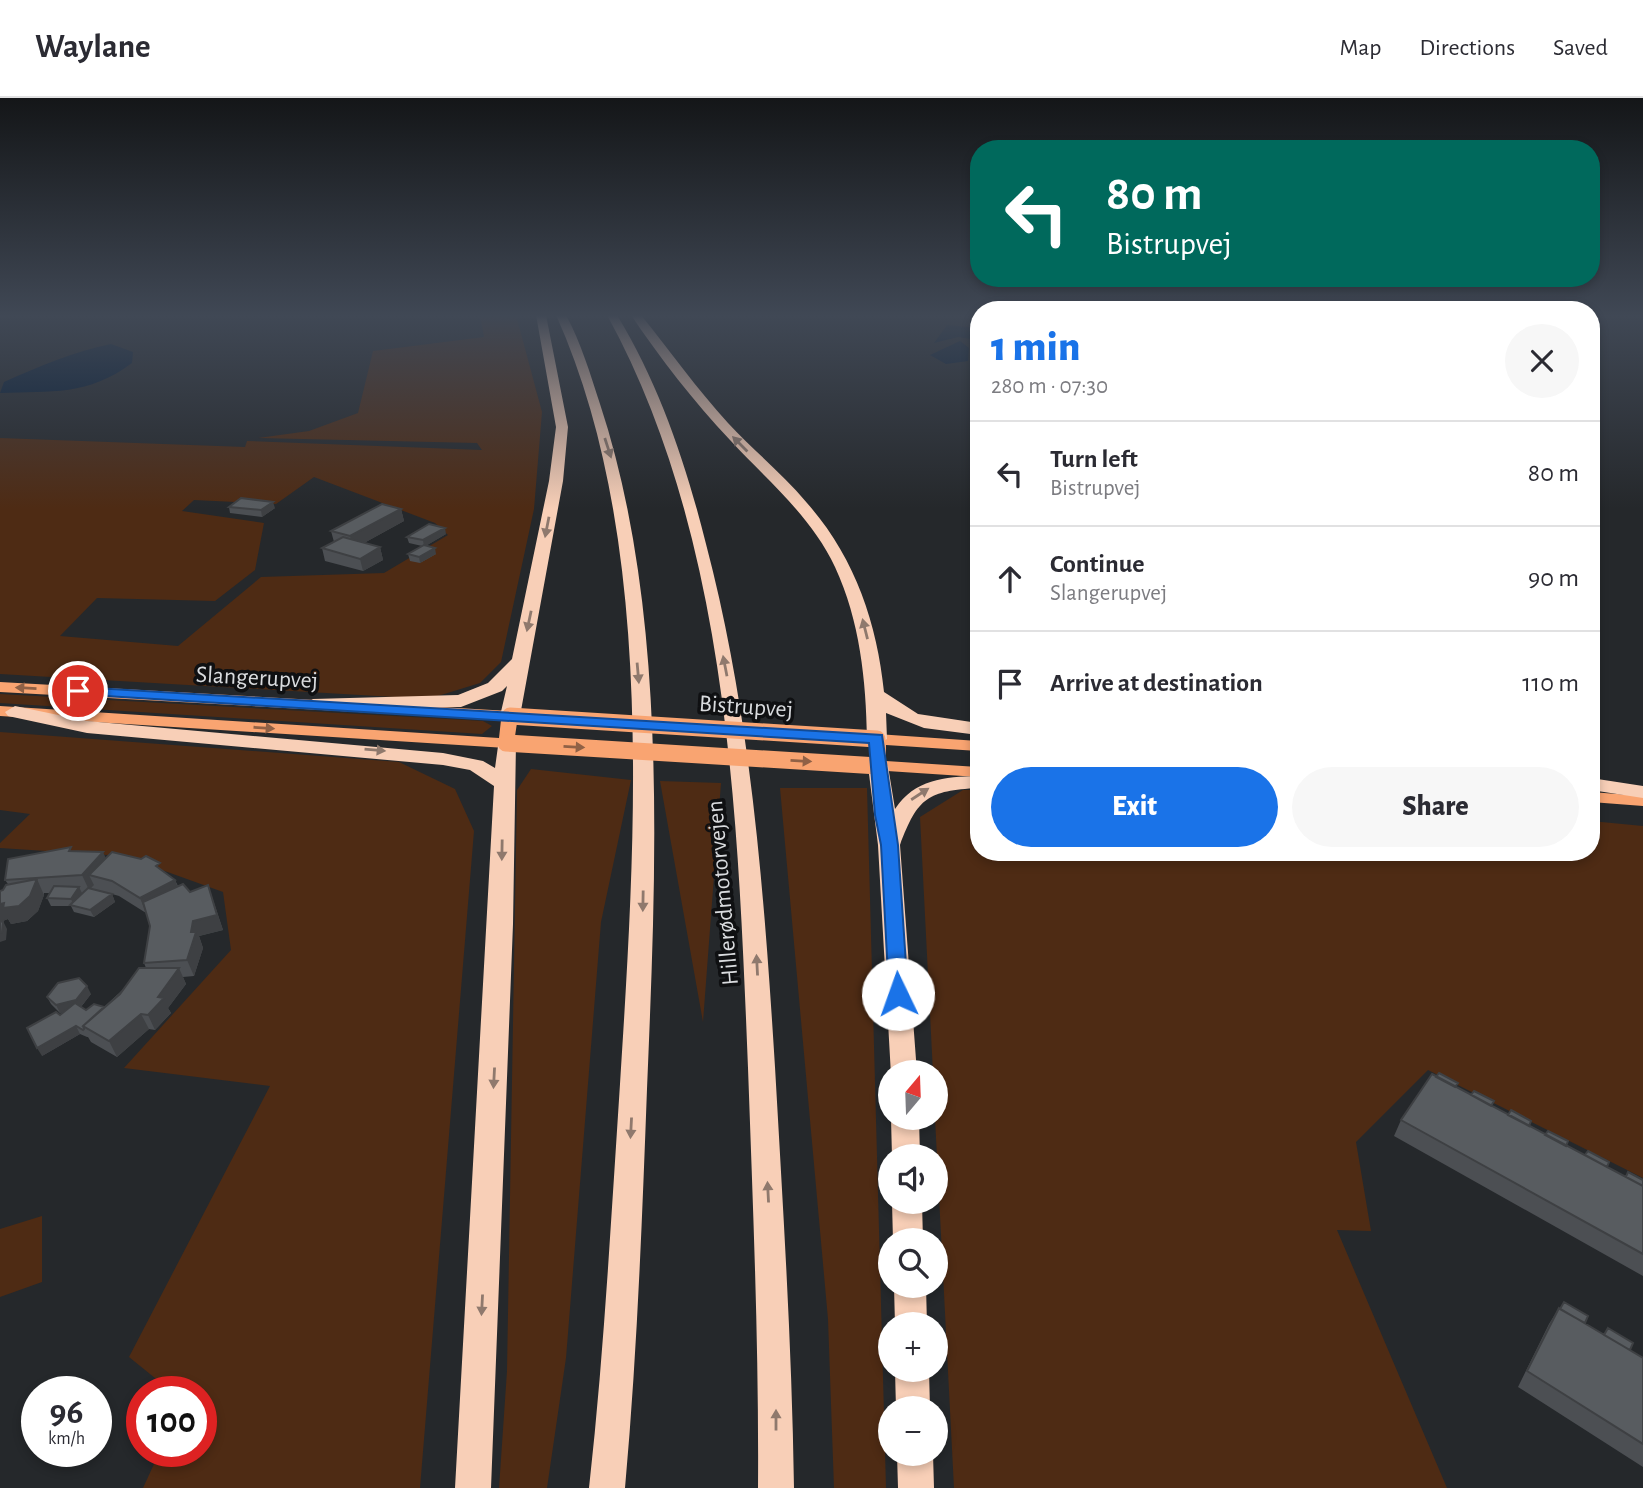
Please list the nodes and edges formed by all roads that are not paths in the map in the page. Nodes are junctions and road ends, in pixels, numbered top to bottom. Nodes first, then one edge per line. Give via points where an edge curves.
1 (554, 380) edge
2 (586, 380) edge
3 (647, 380) edge
4 (687, 380) edge
5 (521, 660) junction
6 (0, 687) edge
7 (877, 696) junction
8 (313, 705) junction
9 (8, 711) edge
10 (510, 716) junction
11 (970, 728) edge
12 (877, 739) junction
13 (506, 743) junction
14 (970, 745) edge
15 (878, 766) junction
16 (970, 772) edge
17 (503, 782) junction
18 (970, 782) edge
19 (1600, 785) edge
20 (1643, 792) edge
21 (1600, 798) edge
22 (1600, 803) edge
23 (1643, 803) edge
24 (889, 845) junction
25 (902, 1060) edge
26 (915, 1466) edge
27 (472, 1488) edge
28 (607, 1488) edge
29 (776, 1488) edge
30 (916, 1488) edge

1 -> 5 highway via 562,427 556,481
2 -> 28 highway via 612,461 631,579 640,698 643,902 619,1368
29 -> 3 highway, Hillerødmotorvejen via 776,1369 753,895 732,704 708,579 674,454
7 -> 4 highway via 858,599 826,535 730,434
5 - 8 highway via 495,687 461,701
5 - 10 highway
8 -> 6 main road, Slangerupvej
7 - 11 highway via 894,713 912,720
7 - 12 highway
8 - 10 main road, Slangerupvej
9 -> 13 main road, Slangerupvej
9 -> 17 highway via 87,727 443,759 476,765
10 - 12 main road, Bistrupvej, bridge
10 - 13 main road
12 - 14 main road, Bistrupvej
12 - 15 main road
13 -> 15 main road, bridge
13 - 17 highway
15 - 16 main road
15 - 24 highway
17 -> 27 highway via 501,924
24 -> 18 highway via 909,801 923,789
19 - 20 highway
21 - 23 main road
22 - 23 main road
24 - 25 highway
26 - 30 highway

